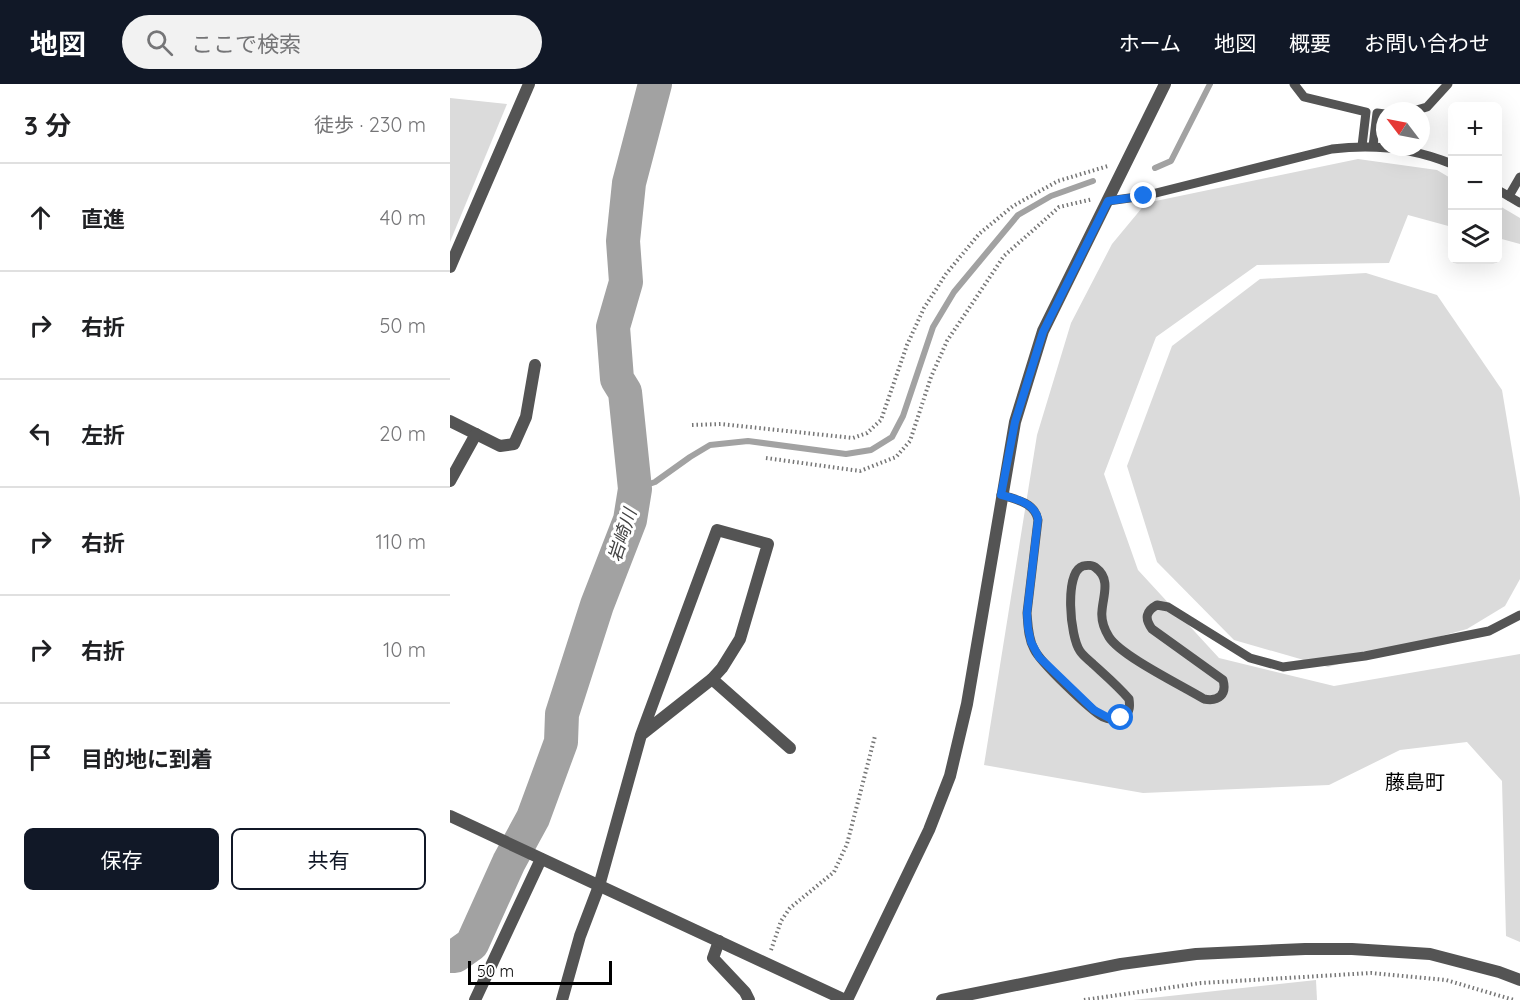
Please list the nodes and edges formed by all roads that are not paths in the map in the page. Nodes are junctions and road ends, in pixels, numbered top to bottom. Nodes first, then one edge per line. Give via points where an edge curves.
1 (530, 84) edge
2 (1165, 84) edge
3 (1294, 84) edge
4 (1448, 84) edge
5 (1430, 104) edge
6 (1376, 121) edge
7 (1362, 146) junction
8 (1373, 146) junction
9 (1448, 163) edge
10 (1520, 177) edge
11 (1502, 192) edge
12 (1509, 196) junction
13 (1108, 201) junction
14 (1520, 203) edge
15 (450, 267) edge
16 (535, 365) dead end
17 (450, 421) edge
18 (476, 434) junction
19 (450, 481) edge
20 (1001, 495) junction
21 (1520, 615) edge
22 (712, 679) junction
23 (641, 735) junction
24 (790, 748) dead end
25 (450, 816) edge
26 (538, 858) junction
27 (599, 886) junction
28 (719, 942) junction
29 (1520, 981) edge
30 (475, 1000) edge
31 (562, 1000) edge
32 (749, 1000) edge
33 (846, 1000) edge
34 (942, 1000) edge

1 - 15 street
2 - 13 street
3 - 7 lane via 1304,97 1366,112
4 - 5 lane
6 - 8 lane
7 - 8 lane
7 - 13 lane via 1332,149 1144,196
8 - 9 lane
10 - 12 lane
11 - 12 lane
12 - 14 lane
13 - 20 street via 1043,332 1015,422
16 - 18 street via 526,417 514,444 500,446
17 - 18 street
18 - 19 street
20 - 21 lane via 1017,499 1037,512 1027,613 1034,650 1094,710 1111,719 1126,715 1129,699 1080,652 1075,641 1070,599 1076,570 1084,566 1098,569 1103,578 1103,624 1112,642 1211,700 1224,693 1223,680 1152,629 1147,616 1150,609 1157,605 1168,607 1250,658 1283,667 1365,656 1489,631
20 - 33 street via 967,704 950,776 929,830
22 - 23 street
22 - 23 street via 740,639 768,544 717,530
22 - 24 street
23 - 27 street
25 - 26 street
26 - 27 street
26 - 30 street
27 - 28 street
27 - 31 street
28 - 32 street via 713,958
28 - 33 street
29 - 34 street via 1430,954 1305,950 1196,954 1121,963

